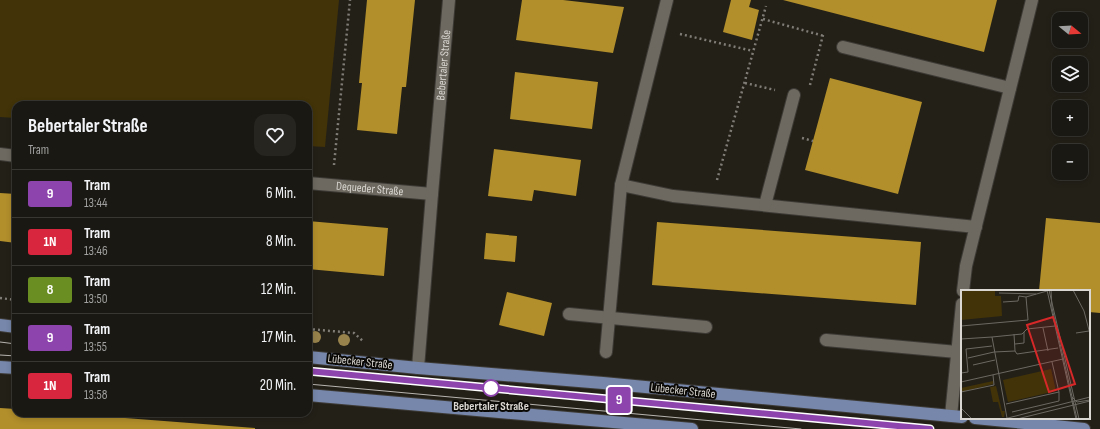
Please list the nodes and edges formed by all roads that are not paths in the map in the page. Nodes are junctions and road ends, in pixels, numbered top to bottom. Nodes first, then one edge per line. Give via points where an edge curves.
1 (449, 0) edge
2 (667, 0) edge
3 (1032, 0) edge
4 (843, 47) road end
5 (1010, 88) junction
6 (794, 95) dead end
7 (0, 154) edge
8 (12, 156) edge
9 (312, 183) edge
10 (621, 185) junction
11 (432, 194) junction
12 (765, 205) junction
13 (976, 227) junction
14 (963, 290) edge
15 (568, 314) dead end
16 (961, 314) edge
17 (609, 318) junction
18 (0, 325) edge
19 (12, 326) edge
20 (706, 327) dead end
21 (826, 340) dead end
22 (606, 352) dead end
23 (957, 352) junction
24 (312, 357) edge
25 (0, 367) edge
26 (12, 368) edge
27 (418, 368) junction
28 (312, 395) edge
29 (957, 416) edge
30 (985, 419) edge
31 (692, 429) edge
32 (1084, 429) edge

1 - 11 street, Bebertaler Straße
2 - 10 street
3 - 5 street
4 - 5 street
5 - 13 street
6 - 12 street
7 - 8 street
9 - 11 street, Dequeder Straße
10 - 12 street via 673,196
10 - 17 street
11 - 27 street, Bebertaler Straße
12 - 13 street
13 - 14 street
15 - 17 street
16 - 23 street
17 - 20 street
17 - 22 street
18 - 19 main road
21 - 23 street
23 - 29 street
24 - 27 main road, Lübecker Straße
25 - 26 main road
27 - 29 main road, Lübecker Straße
28 - 31 main road
30 - 32 main road

